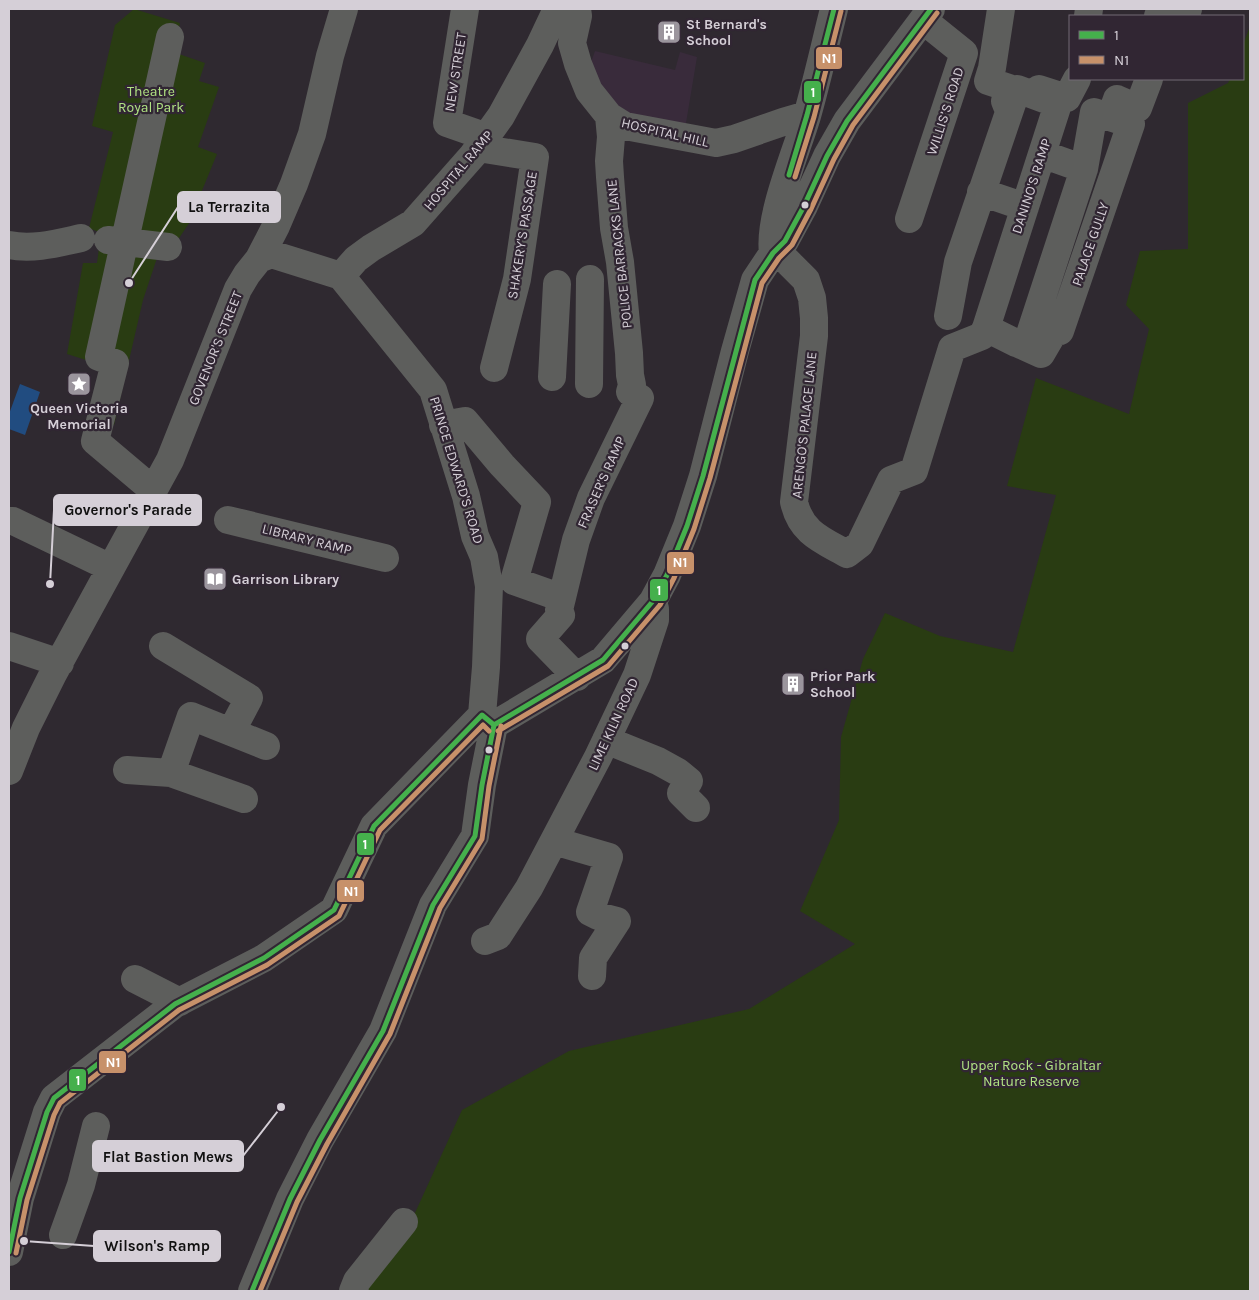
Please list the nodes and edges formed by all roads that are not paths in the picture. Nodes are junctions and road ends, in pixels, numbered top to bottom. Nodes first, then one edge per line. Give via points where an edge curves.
1 (344, 9) edge
2 (465, 9) edge
3 (557, 9) edge
4 (577, 9) edge
5 (834, 9) edge
6 (1001, 9) edge
7 (927, 14) edge
8 (170, 37) dead end
9 (990, 74) junction
10 (1076, 80) edge
11 (1149, 80) edge
12 (1125, 100) edge
13 (1010, 106) junction
14 (807, 115) junction
15 (609, 116) junction
16 (483, 143) junction
17 (1042, 154) junction
18 (1084, 169) junction
19 (981, 192) junction
20 (1025, 207) junction
21 (909, 219) dead end
22 (104, 240) junction
23 (9, 245) edge
24 (168, 247) dead end
25 (773, 253) junction
26 (259, 259) junction
27 (341, 276) junction
28 (590, 279) dead end
29 (557, 284) dead end
30 (948, 316) dead end
31 (984, 332) junction
32 (1019, 344) junction
33 (494, 368) dead end
34 (552, 377) dead end
35 (589, 384) dead end
36 (635, 395) joint
37 (443, 424) junction
38 (153, 490) junction
39 (228, 520) dead end
40 (9, 521) edge
41 (385, 558) dead end
42 (111, 568) junction
43 (501, 583) junction
44 (562, 598) junction
45 (653, 601) junction
46 (9, 646) edge
47 (163, 646) dead end
48 (56, 669) junction
49 (577, 677) junction
50 (482, 716) junction
51 (231, 732) junction
52 (606, 740) junction
53 (266, 746) dead end
54 (10, 762) edge
55 (127, 770) dead end
56 (171, 773) junction
57 (244, 799) dead end
58 (696, 808) dead end
59 (554, 841) junction
60 (485, 941) dead end
61 (592, 976) dead end
62 (135, 979) dead end
63 (180, 1002) junction
64 (96, 1126) dead end
65 (404, 1222) dead end
66 (63, 1235) dead end
67 (9, 1252) edge
68 (252, 1291) edge
69 (353, 1291) edge

1 - 26 street, GOVENOR'S STREET via 312,134 276,226
2 - 16 street, NEW STREET via 447,123
3 - 16 street, HOSPITAL RAMP via 520,82
4 - 15 street, HOSPITAL HILL via 572,43 578,64 589,91
5 - 14 street
6 - 9 street
7 - 21 street, WILLIS’S ROAD via 964,53
7 - 25 street, WILLIS’S ROAD via 847,121 785,241
8 - 22 street
9 - 10 street via 1067,98
9 - 13 street, DANINO'S RAMP via 988,81 1009,88 1004,101
11 - 12 street via 1138,108
12 - 18 street, PALACE GULLY via 1094,112
12 - 32 street, PALACE GULLY via 1131,124 1062,327 1060,331 1055,330 1041,354
13 - 17 street, DANINO'S RAMP via 1017,89 1058,104
13 - 19 street, DANINO'S RAMP
14 - 15 street, HOSPITAL HILL via 716,144 625,126
14 - 25 street via 779,205 772,240
15 - 36 street, POLICE BARRACKS LANE via 614,228
16 - 27 street, HOSPITAL RAMP via 413,223 356,259
16 - 33 street, SHAKERY'S PASSAGE via 535,157 517,278
17 - 18 street
17 - 20 street, DANINO'S RAMP
18 - 32 street, PALACE GULLY via 1028,340
19 - 20 street
19 - 30 street, DANINO'S RAMP via 958,262
20 - 31 street, DANINO'S RAMP
22 - 23 street
22 - 24 street
22 - 38 street via 99,357 115,363 95,440
25 - 31 street, ARENGO'S PALACE LANE via 798,270 806,280 812,298 814,336 794,502 798,516 810,533 847,554 860,544 891,480 914,470 952,348
25 - 45 street, WILLIS’S ROAD via 755,280 703,476 687,526
26 - 27 street via 271,254
26 - 38 street, GOVENOR'S STREET via 238,289 170,460
27 - 37 street, PRINCE EDWARD'S ROAD via 433,390
28 - 35 street
29 - 34 street
31 - 32 street, PALACE GULLY
36 - 44 street, FRASER'S RAMP via 591,498 576,540
37 - 43 street, PRINCE EDWARD'S ROAD via 475,536
37 - 43 street via 465,421 537,502
38 - 42 street, GOVENOR'S STREET
39 - 41 street, LIBRARY RAMP
40 - 42 street
42 - 48 street, GOVENOR'S STREET
43 - 44 street
43 - 50 street, PRINCE EDWARD'S ROAD
44 - 49 street, FRASER'S RAMP via 561,615 540,639
45 - 49 street, WILLIS’S ROAD via 603,660
45 - 52 street, LIME KILN ROAD via 655,620 637,675
46 - 48 street
47 - 51 street via 248,698
48 - 54 street, GOVENOR'S STREET
49 - 50 street, WILLIS’S ROAD
50 - 63 street via 374,826 334,910 264,958
50 - 68 street, PRINCE EDWARD'S ROAD via 482,785 475,836 434,905 383,1031 310,1159
51 - 53 street
51 - 56 street via 192,716
52 - 58 street via 678,772 689,781 681,793
52 - 59 street, LIME KILN ROAD
55 - 56 street
56 - 57 street
59 - 60 street, LIME KILN ROAD via 498,936
59 - 61 street via 609,857 590,912 617,921 592,958
62 - 63 street
63 - 67 street via 54,1098 20,1198
64 - 66 street via 81,1185
65 - 69 street via 357,1281

